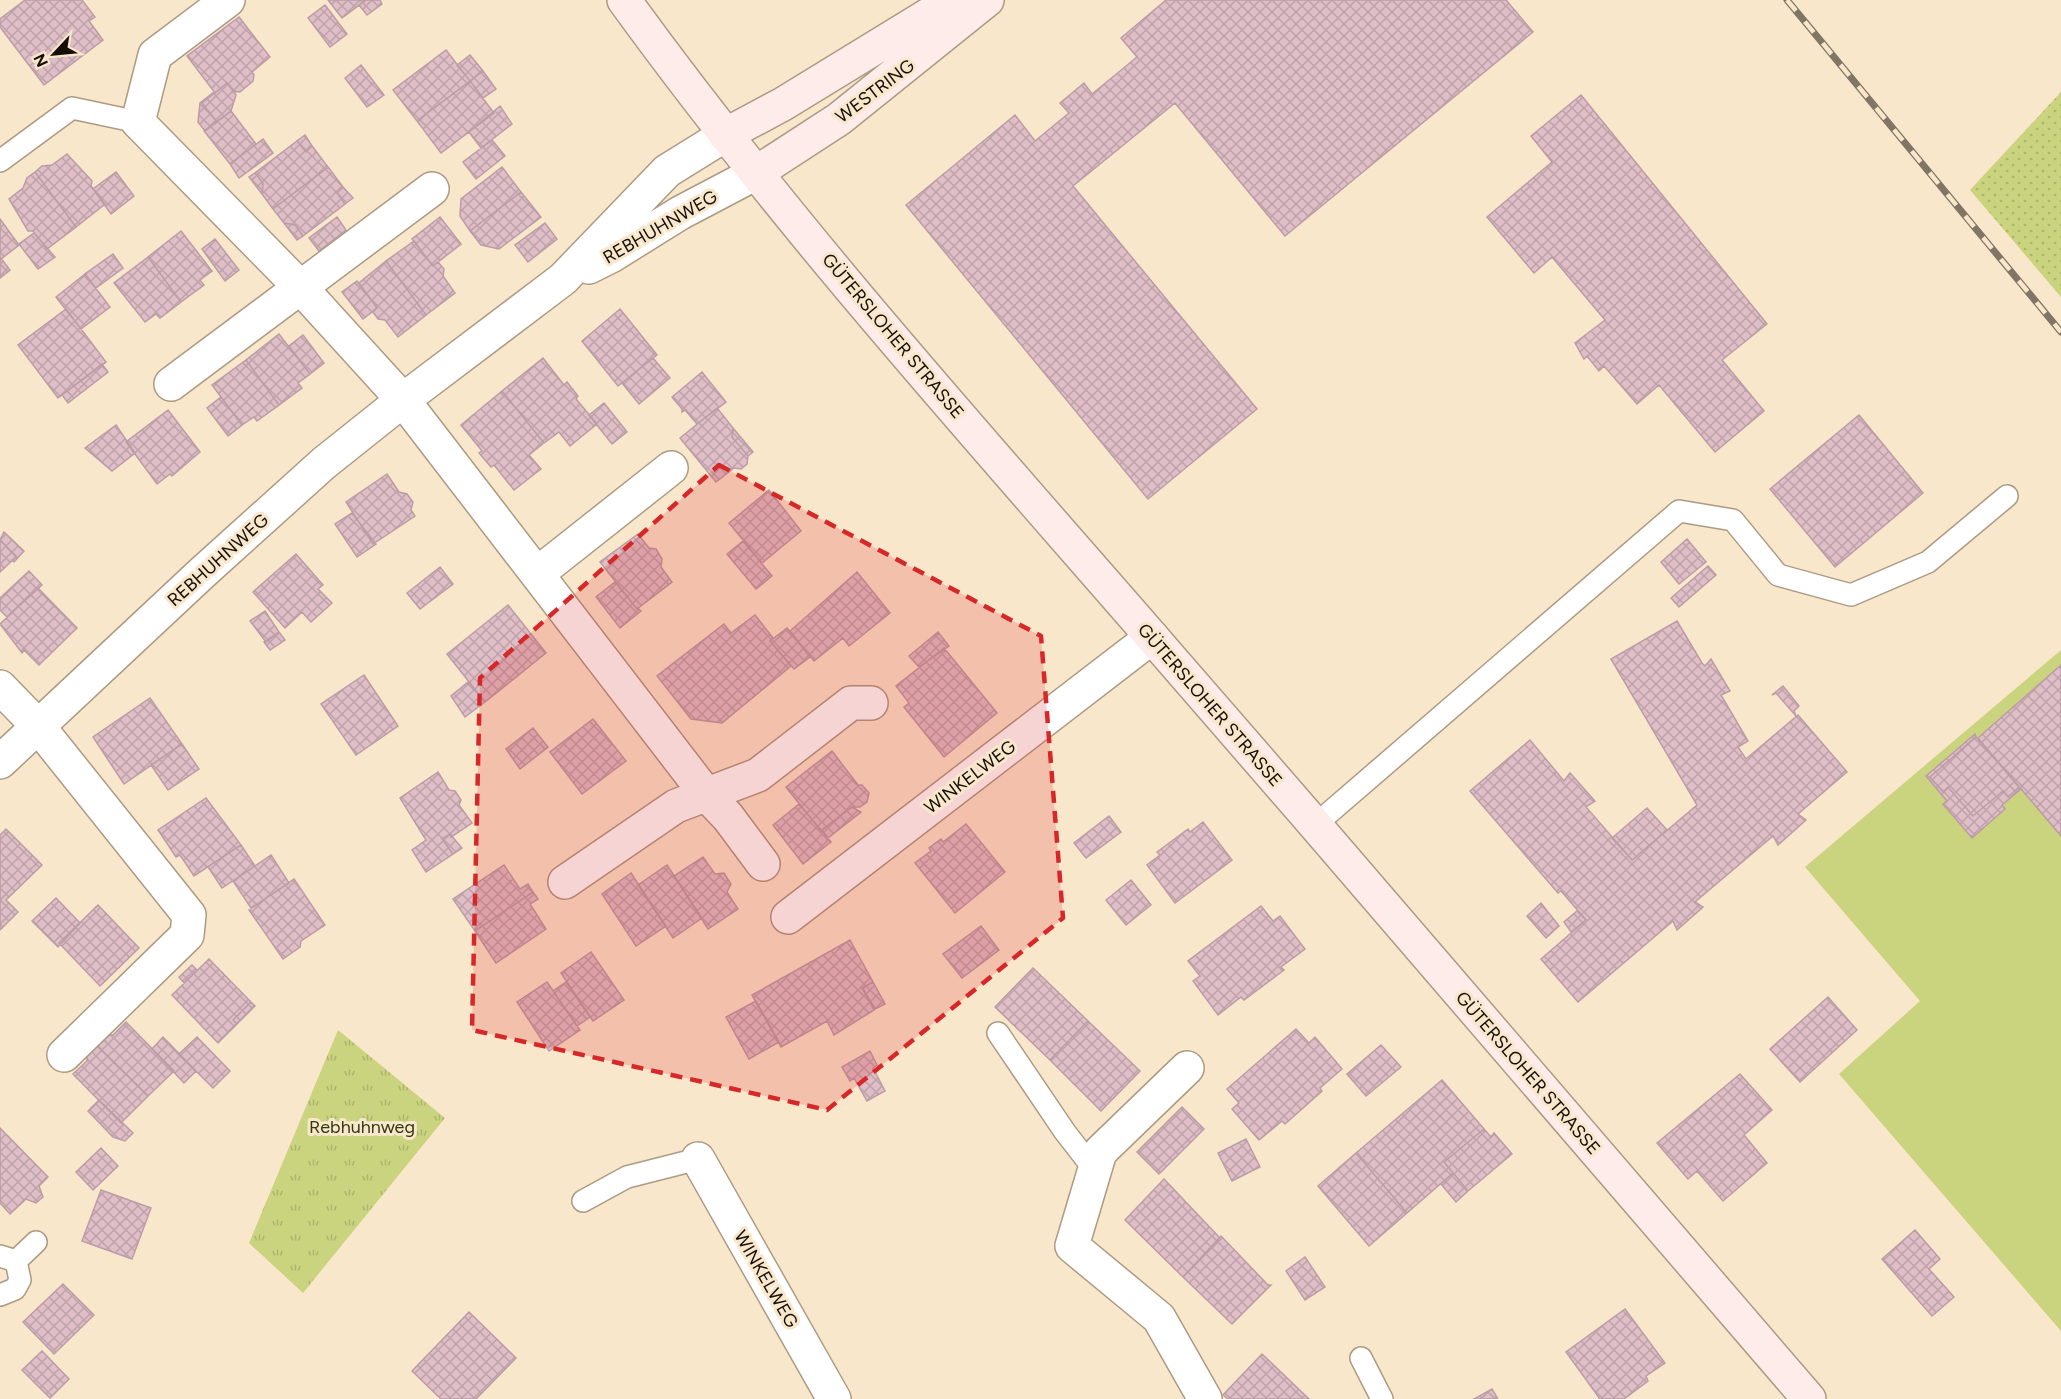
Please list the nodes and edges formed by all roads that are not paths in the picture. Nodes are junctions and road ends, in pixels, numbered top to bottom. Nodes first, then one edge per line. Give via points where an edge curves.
1 (228, 0) edge
2 (624, 0) edge
3 (953, 0) edge
4 (987, 0) edge
5 (138, 122) junction
6 (725, 135) junction
7 (0, 161) edge
8 (756, 173) junction
9 (432, 189) dead end
10 (563, 279) junction
11 (301, 288) junction
12 (171, 384) dead end
13 (403, 400) junction
14 (671, 468) dead end
15 (2007, 496) dead end
16 (537, 574) junction
17 (1152, 637) junction
18 (0, 687) edge
19 (871, 703) dead end
20 (38, 726) junction
21 (0, 762) edge
22 (706, 794) junction
23 (1315, 825) junction
24 (763, 864) dead end
25 (565, 882) dead end
26 (788, 917) dead end
27 (998, 1034) dead end
28 (64, 1055) dead end
29 (1187, 1068) dead end
30 (698, 1159) joint
31 (1094, 1168) junction
32 (583, 1201) dead end
33 (36, 1242) dead end
34 (8, 1258) edge
35 (0, 1295) edge
36 (1361, 1358) dead end
37 (834, 1399) edge
38 (1205, 1399) edge
39 (1382, 1399) edge
40 (1809, 1399) edge

1 - 5 street via 155,55
2 - 6 main road, GÜTERSLOHER STRASSE
3 - 6 main road, WESTRING
4 - 8 main road, WESTRING via 839,119
5 - 7 lane via 72,108
5 - 11 street
6 - 8 main road, GÜTERSLOHER STRASSE
6 - 10 street, REBHUHNWEG via 667,171
8 - 10 street, REBHUHNWEG
8 - 17 main road, GÜTERSLOHER STRASSE via 1026,494
9 - 11 street
10 - 13 street, REBHUHNWEG
11 - 12 street
11 - 13 street
13 - 16 street
13 - 20 street, REBHUHNWEG via 324,464
14 - 16 street
15 - 23 lane via 1928,562 1851,595 1779,574 1733,520 1679,511
16 - 22 street
17 - 23 main road, GÜTERSLOHER STRASSE
17 - 26 street, WINKELWEG
18 - 20 street
19 - 22 street via 851,703 758,776
20 - 21 street, REBHUHNWEG
20 - 28 street via 189,915 186,935
22 - 24 street
22 - 25 street via 676,806
23 - 40 main road, GÜTERSLOHER STRASSE
27 - 31 lane
29 - 31 street via 1100,1152
30 - 32 lane via 627,1177
30 - 37 street, WINKELWEG
31 - 38 street via 1071,1246 1160,1318
33 - 34 lane
34 - 35 lane via 20,1280 15,1289
36 - 39 lane

